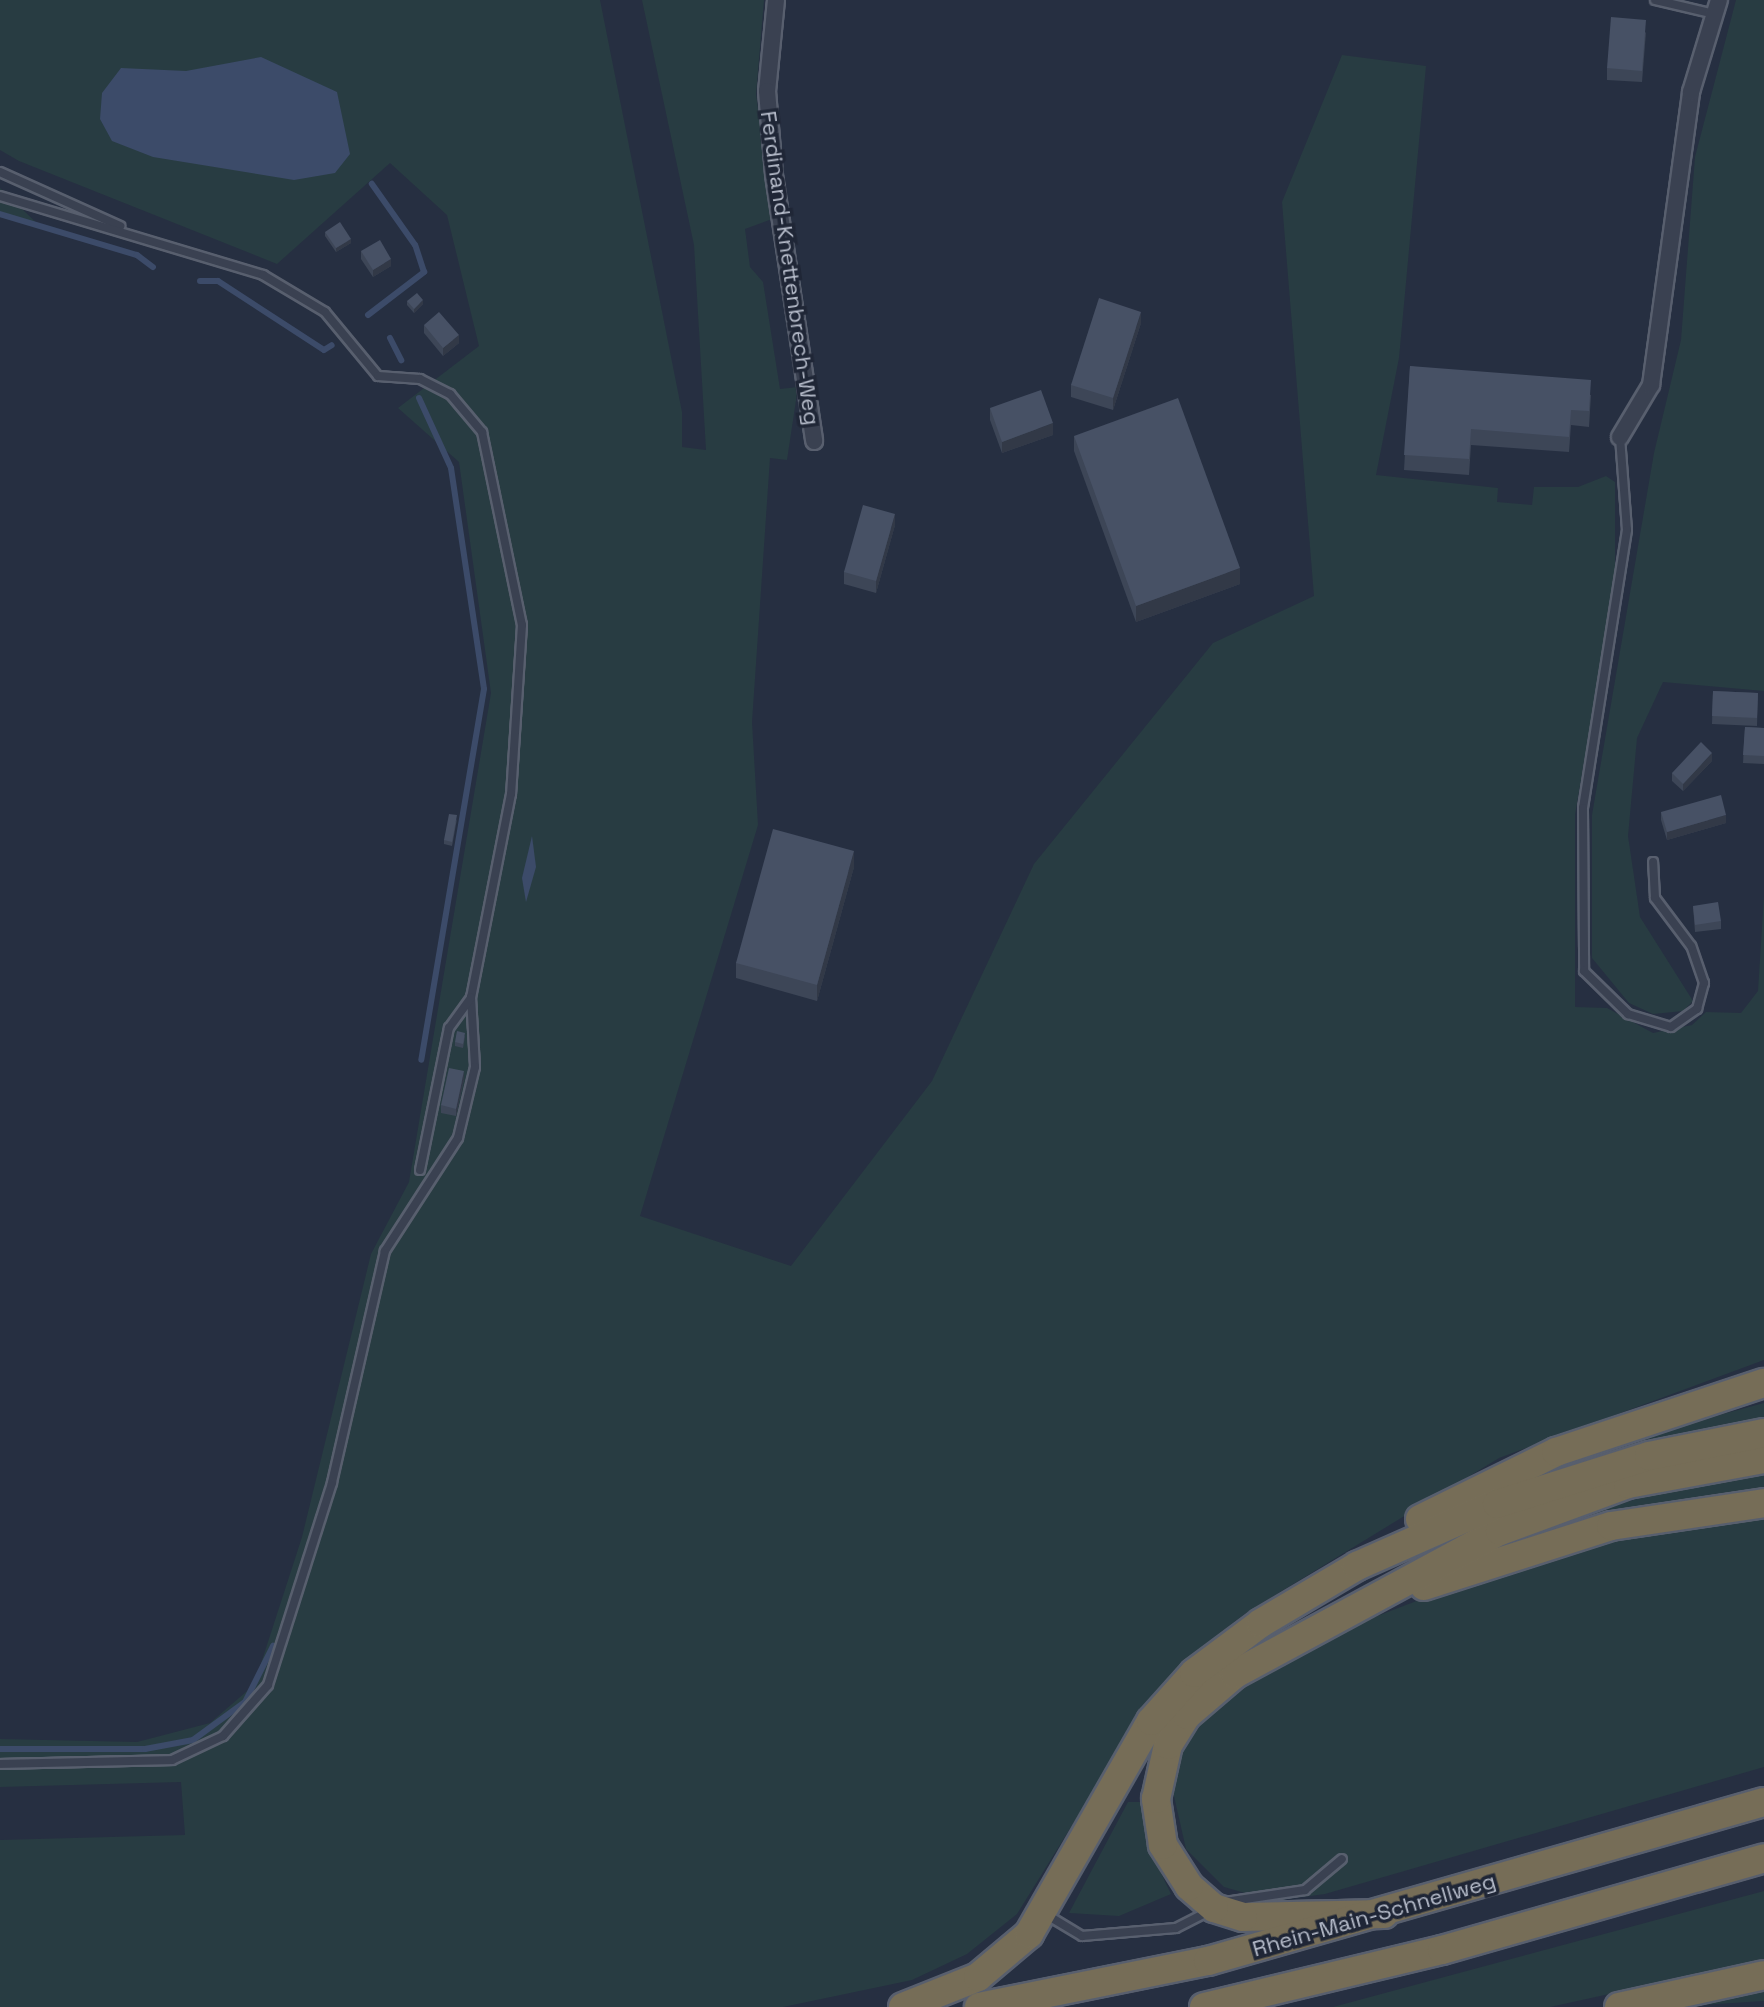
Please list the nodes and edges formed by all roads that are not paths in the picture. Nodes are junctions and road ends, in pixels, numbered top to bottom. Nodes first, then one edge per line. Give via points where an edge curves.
1 (776, 0) edge
2 (1655, 0) edge
3 (1680, 1) edge
4 (1717, 7) edge
5 (0, 172) edge
6 (0, 196) edge
7 (146, 238) junction
8 (1620, 437) joint
9 (814, 441) dead end
10 (1653, 862) dead end
11 (471, 997) junction
12 (420, 1170) dead end
13 (1764, 1383) edge
14 (1764, 1433) edge
15 (1764, 1459) edge
16 (1764, 1503) edge
17 (1346, 1572) junction
18 (1355, 1610) junction
19 (0, 1764) edge
20 (1764, 1802) edge
21 (1764, 1858) edge
22 (1342, 1859) dead end
23 (1214, 1908) junction
24 (1045, 1913) junction
25 (1384, 1914) junction
26 (1764, 1975) edge
27 (903, 2007) edge
28 (979, 2007) edge
29 (1204, 2007) edge
30 (1619, 2007) edge

1 - 9 street, Ferdinand-Knettenbrech-Weg via 767,91 774,175
2 - 3 lane
3 - 4 lane
4 - 8 street via 1691,92 1651,385
5 - 7 lane
6 - 7 lane
7 - 11 lane via 287,286 341,326 378,376 436,385 463,405 482,432 522,625 511,794
8 - 10 lane via 1627,530 1583,808 1584,971 1628,1014 1671,1027 1697,1009 1704,983 1691,946 1655,898
11 - 12 lane via 449,1028
11 - 19 lane via 475,1067 458,1138 385,1251 332,1483 259,1699 223,1736 172,1760
13 - 17 highway via 1506,1473 1410,1525
14 - 17 highway via 1547,1486
15 - 18 highway via 1628,1484 1540,1514
16 - 18 highway via 1611,1526
17 - 24 highway via 1224,1649 1171,1696 1103,1796
18 - 23 highway via 1235,1674 1187,1715 1168,1745 1156,1799 1158,1831 1178,1872
20 - 25 highway, Rhein-Main-Schnellweg
21 - 29 highway, Rhein-Main-Schnellweg via 1442,1950
22 - 23 lane via 1305,1890 1242,1895
23 - 24 lane via 1176,1928 1082,1936
23 - 25 highway via 1267,1918
24 - 27 highway via 978,1977
25 - 28 highway, Rhein-Main-Schnellweg via 1181,1968
26 - 30 highway

